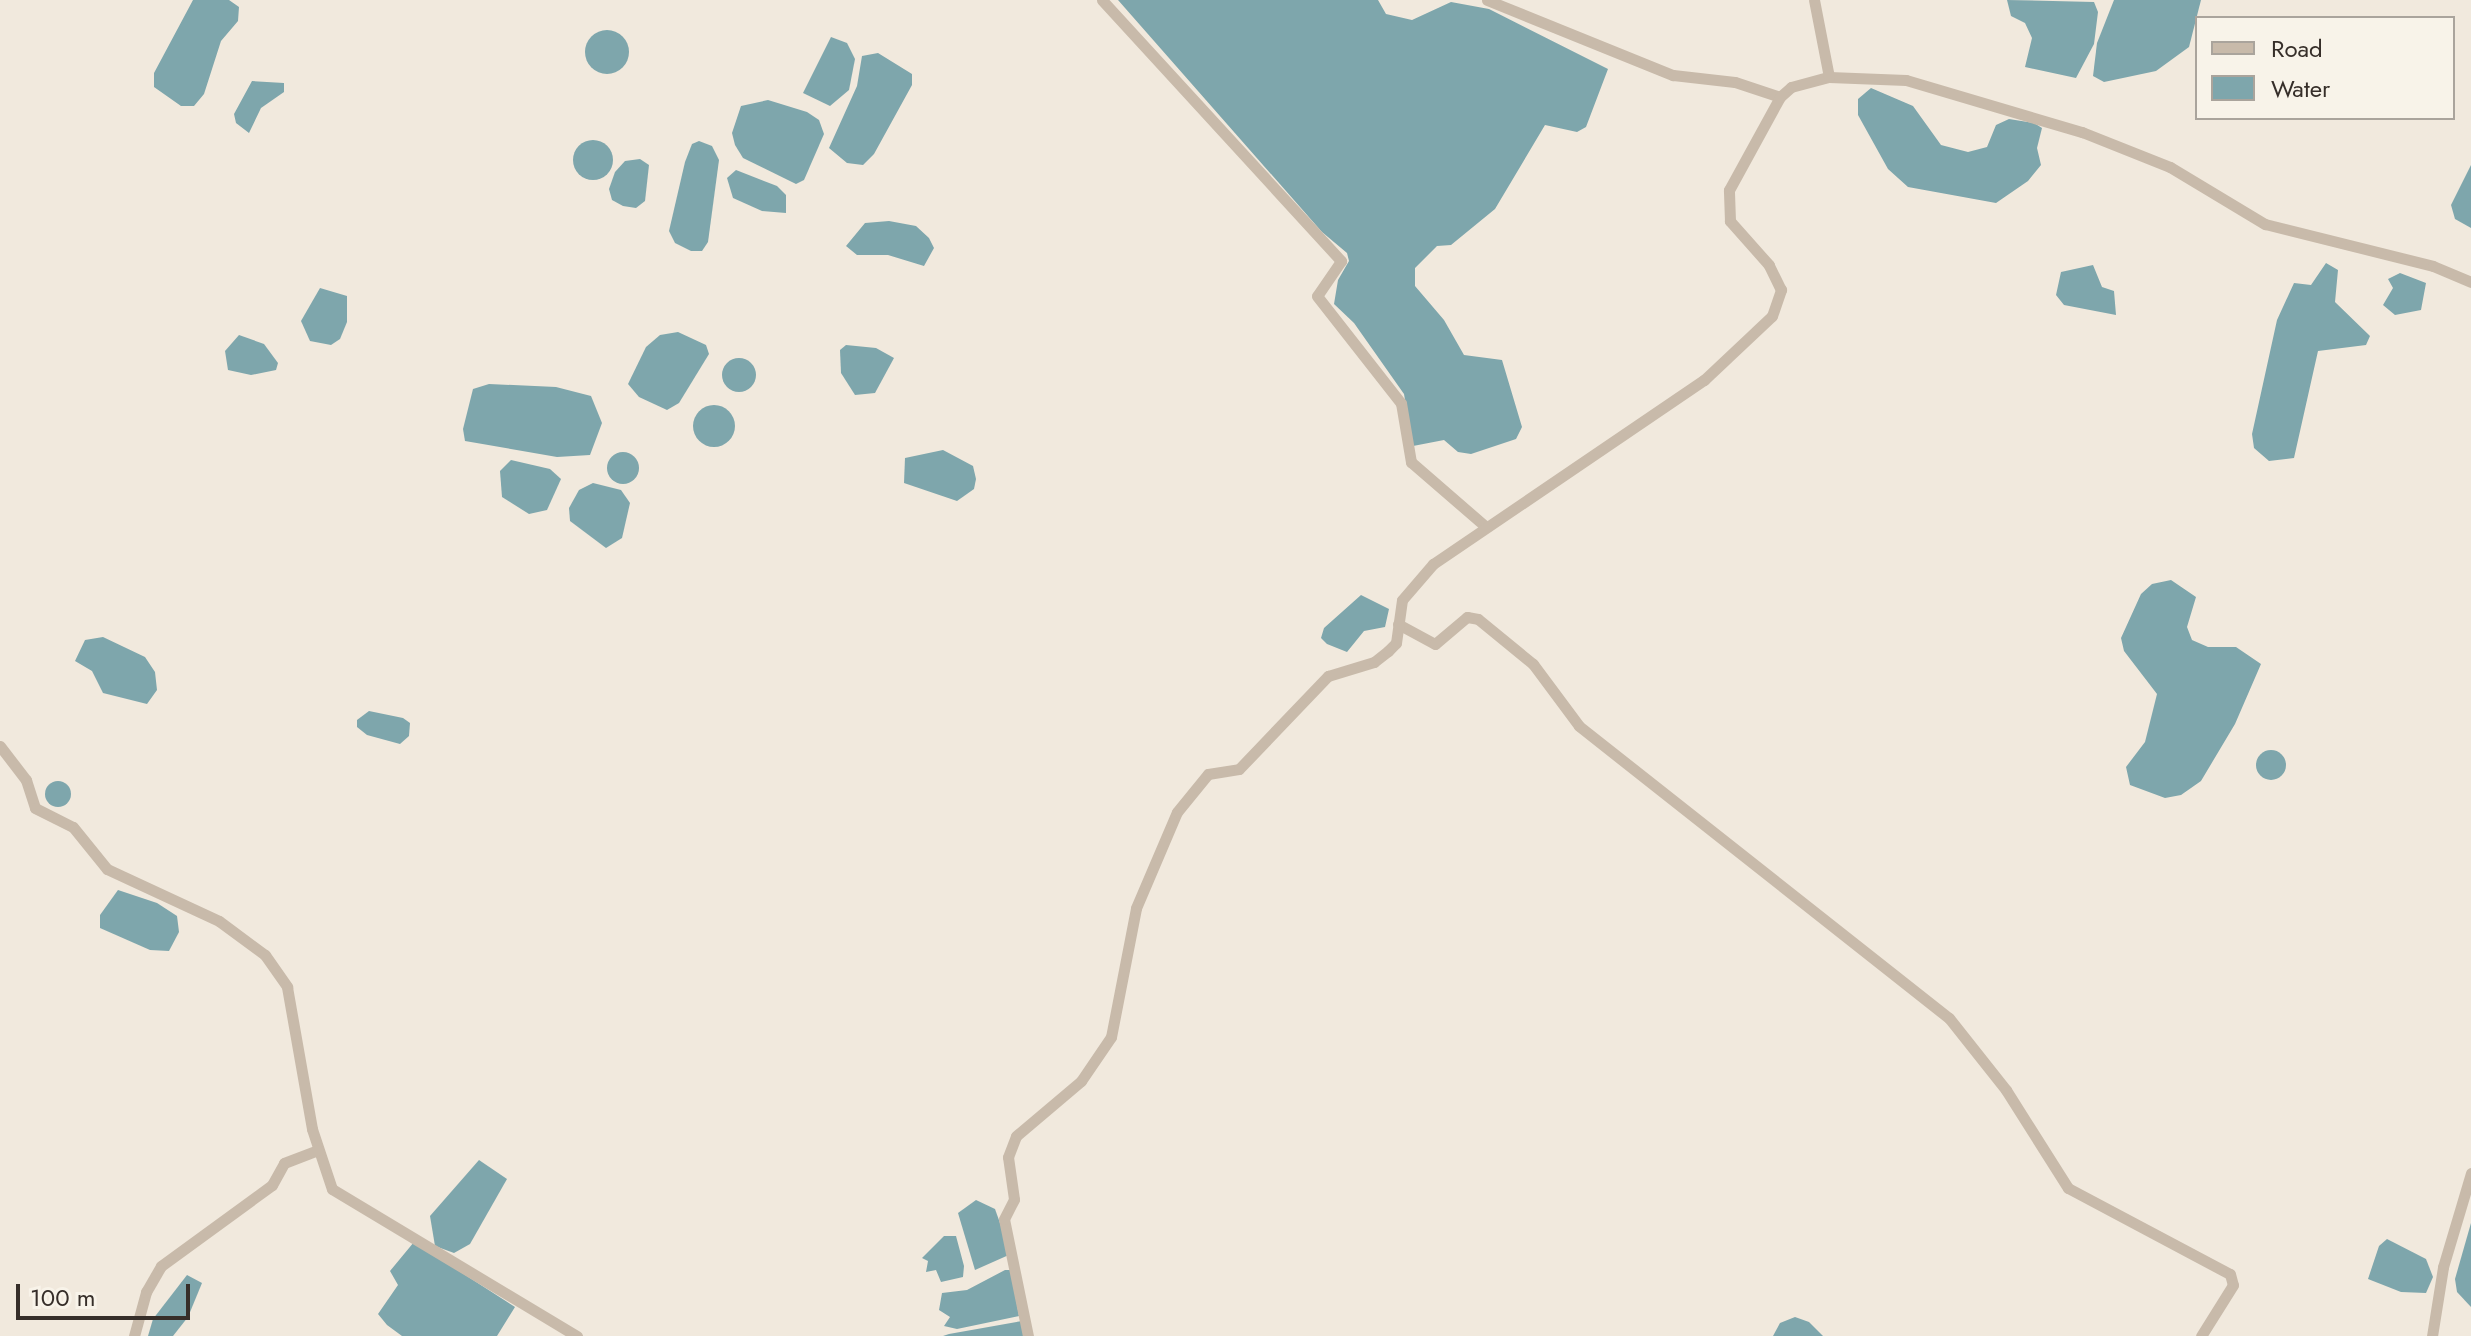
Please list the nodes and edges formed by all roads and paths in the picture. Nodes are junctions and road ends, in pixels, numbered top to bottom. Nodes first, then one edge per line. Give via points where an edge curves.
1 (1102, 0) edge
2 (1487, 0) edge
3 (1814, 0) edge
4 (1829, 77) junction
5 (1780, 97) junction
6 (2471, 282) edge
7 (1485, 526) junction
8 (1398, 624) junction
9 (0, 746) edge
10 (318, 1150) junction
11 (2471, 1173) edge
12 (134, 1336) edge
13 (577, 1336) edge
14 (1028, 1336) edge
15 (2201, 1336) edge
16 (2432, 1336) edge

1 - 7 street via 1341,261 1317,296 1401,403 1411,462
2 - 5 street via 1673,75 1735,82
3 - 4 street
4 - 5 street via 1791,87
4 - 6 street via 1906,80 2082,132 2170,167 2265,224 2433,266
5 - 7 street via 1729,190 1728,209 1739,236 1769,265 1781,290 1772,316 1704,380 1511,515
7 - 8 street via 1422,574 1402,600
8 - 14 street via 1396,643 1388,651 1374,662 1328,676 1239,769 1208,774 1177,812 1136,908 1111,1037 1081,1081 1016,1136 1008,1157 1014,1199 1004,1219
8 - 15 street via 1435,644 1467,617 1478,619 1533,664 1579,726 1949,1018 2006,1090 2068,1188 2230,1274 2233,1285
9 - 10 street via 26,780 35,808 73,827 107,869 219,921 265,955 287,987
10 - 12 street via 284,1163 272,1185 161,1266 146,1292
10 - 13 street via 327,1183 339,1196
11 - 16 street via 2443,1267

